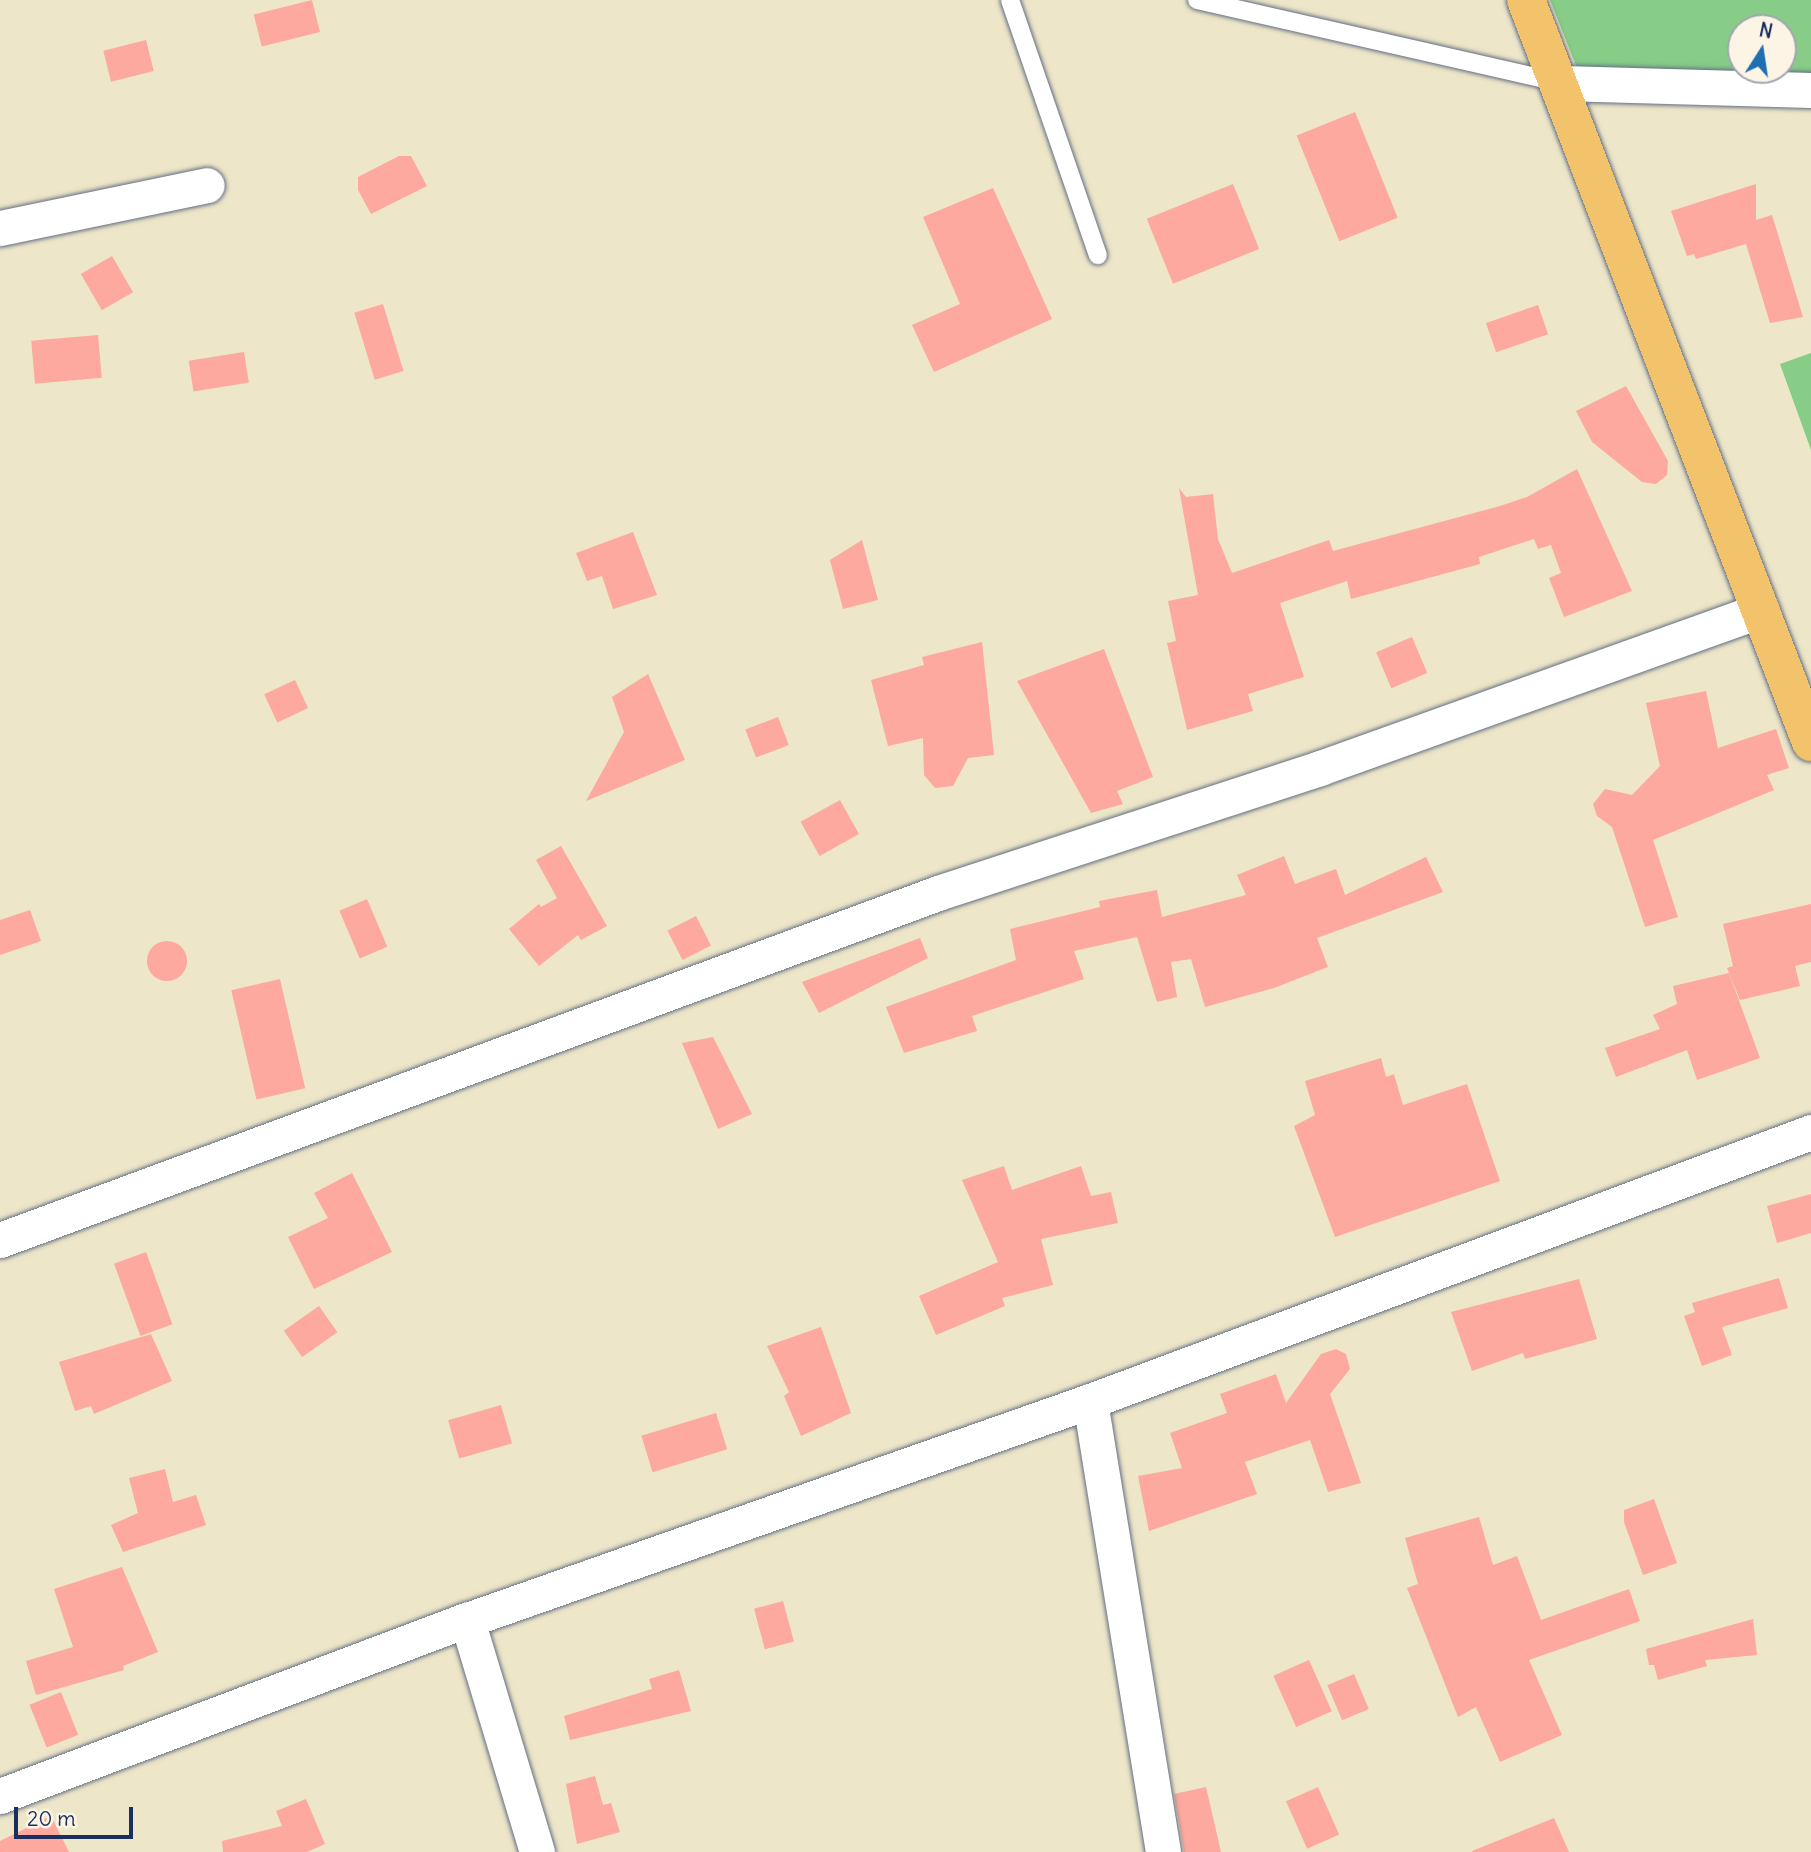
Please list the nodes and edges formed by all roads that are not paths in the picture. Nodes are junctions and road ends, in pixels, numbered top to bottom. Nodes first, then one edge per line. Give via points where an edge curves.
1 (1010, 0) edge
2 (1197, 0) edge
3 (1526, 0) edge
4 (1561, 83) junction
5 (1811, 90) edge
6 (207, 185) dead end
7 (0, 228) edge
8 (1098, 256) dead end
9 (1762, 610) junction
10 (1811, 742) edge
11 (1811, 1132) edge
12 (0, 1240) edge
13 (1090, 1401) junction
14 (467, 1620) junction
15 (0, 1796) edge
16 (537, 1852) edge
17 (1163, 1852) edge

1 - 8 lane
2 - 4 lane
3 - 4 highway
4 - 5 street
4 - 9 highway via 1672,387
6 - 7 street
9 - 10 highway
9 - 12 street via 1320,768 938,893
11 - 13 street
13 - 14 street
13 - 17 street
14 - 15 street
14 - 16 street

